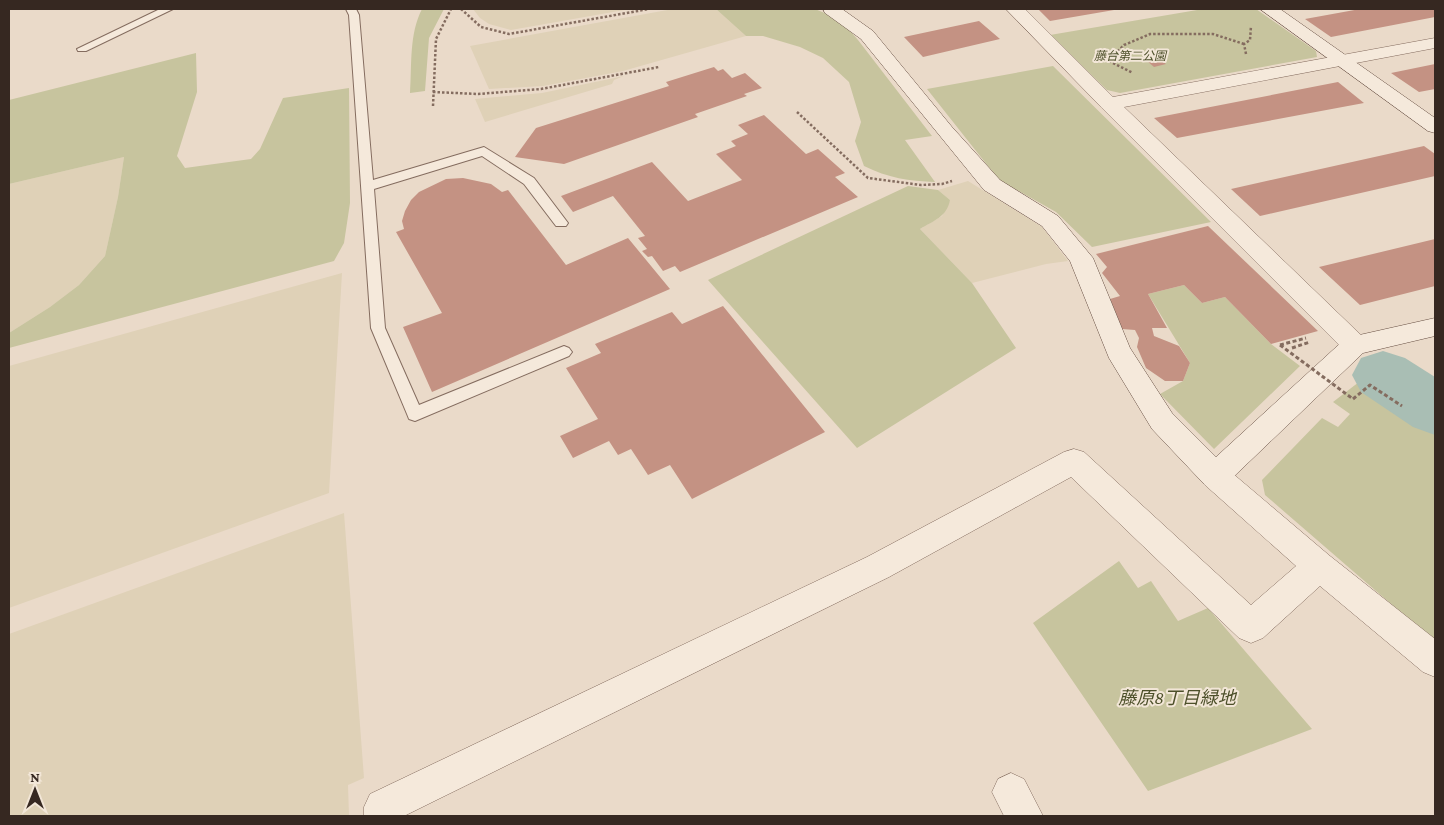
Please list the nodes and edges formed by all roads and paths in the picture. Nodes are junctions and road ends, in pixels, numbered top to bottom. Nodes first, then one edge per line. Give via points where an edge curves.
1 (168, 9) edge
2 (351, 9) edge
3 (451, 9) edge
4 (462, 9) edge
5 (649, 9) edge
6 (831, 9) edge
7 (1015, 9) edge
8 (1269, 9) edge
9 (1435, 43) edge
10 (1244, 44) dead end
11 (82, 49) dead end
12 (1339, 60) junction
13 (1100, 63) dead end
14 (659, 67) dead end
15 (433, 92) junction
16 (1109, 104) junction
17 (433, 106) dead end
18 (797, 112) dead end
19 (1435, 127) edge
20 (982, 173) junction
21 (368, 186) junction
22 (561, 223) dead end
23 (1435, 326) edge
24 (1355, 345) junction
25 (1292, 348) dead end
26 (564, 352) dead end
27 (1402, 406) dead end
28 (1215, 476) junction
29 (1319, 566) junction
30 (1435, 660) edge
31 (383, 816) edge

1 - 11 lane
2 - 21 lane
3 - 15 path via 436,39
4 - 5 path via 481,27 508,34
6 - 20 street via 867,35
7 - 16 street
8 - 12 street
9 - 12 street
10 - 13 path via 1213,34 1150,34 1124,44 1110,61
12 - 16 street
12 - 19 street
14 - 15 path via 542,89 478,94
15 - 17 path
16 - 24 street
18 - 20 path via 868,178 921,185 942,184
20 - 28 street via 992,185 1050,221 1081,258 1118,351 1162,421
21 - 22 lane via 484,151 529,181
21 - 26 lane via 378,328 415,414
23 - 24 street
24 - 28 street
25 - 27 path, bridge via 1310,343 1306,338 1280,345 1353,399 1370,385
28 - 29 street
29 - 30 street
29 - 31 street via 1251,627 1074,461 878,567 383,807

